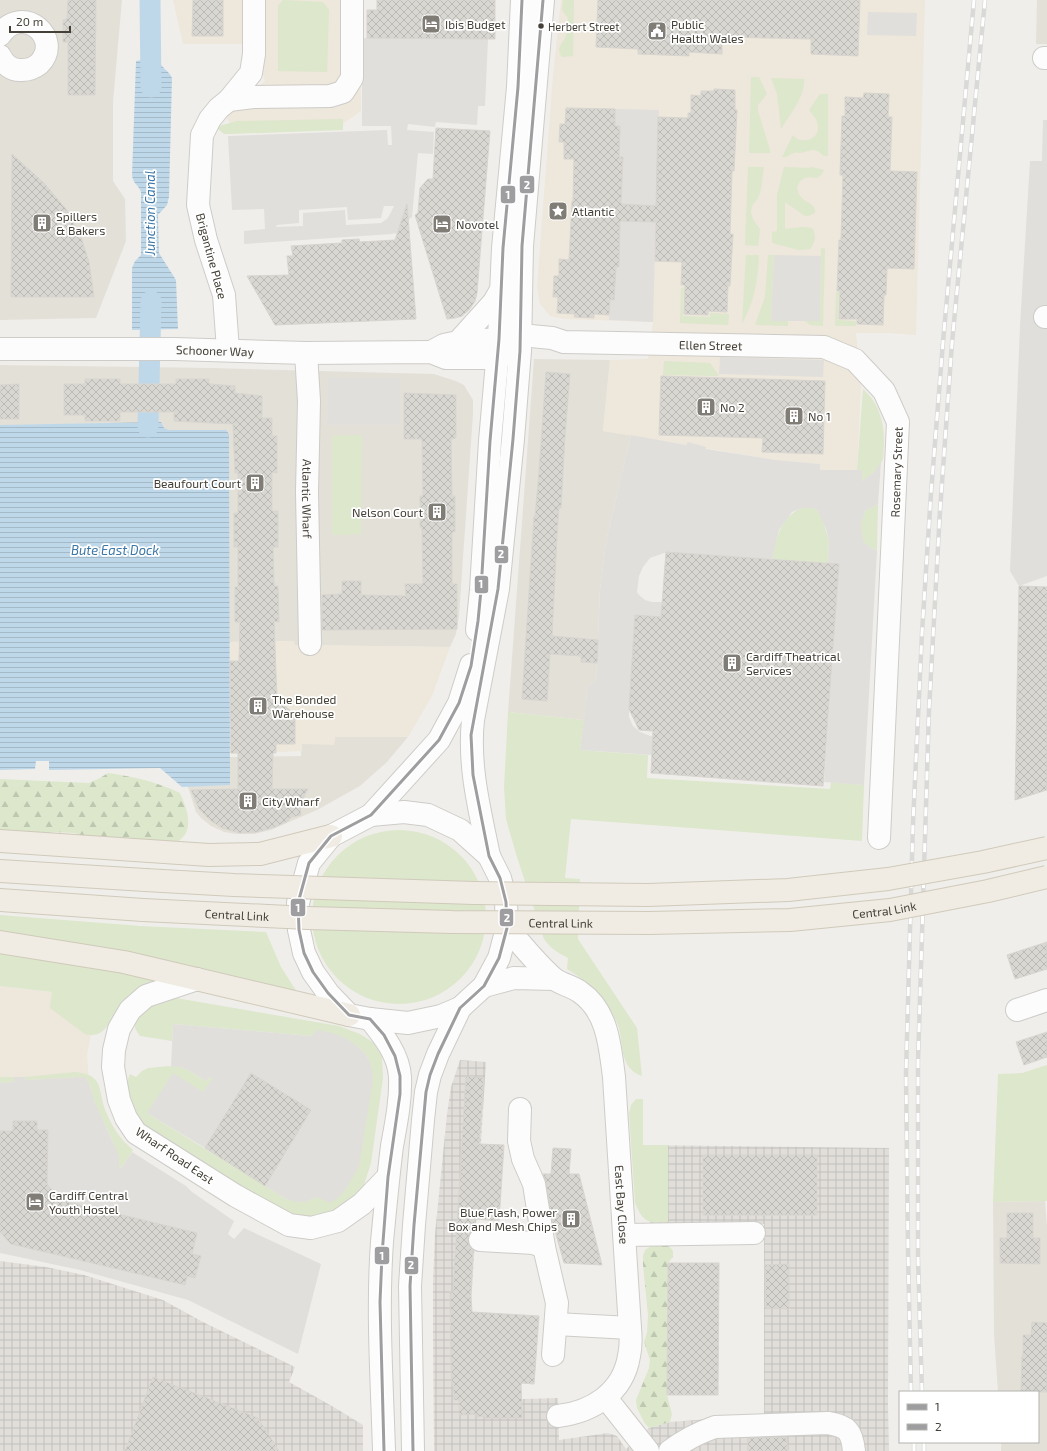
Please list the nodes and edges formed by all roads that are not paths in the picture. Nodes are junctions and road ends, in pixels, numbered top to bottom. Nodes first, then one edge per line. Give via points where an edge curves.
1 (254, 0) edge
2 (352, 0) edge
3 (522, 0) edge
4 (543, 0) edge
5 (0, 35) edge
6 (2, 61) edge
7 (229, 100) junction
8 (502, 288) junction
9 (458, 342) junction
10 (520, 343) junction
11 (498, 348) junction
12 (0, 349) edge
13 (228, 350) junction
14 (431, 352) junction
15 (306, 353) junction
16 (854, 360) joint
17 (310, 644) dead end
18 (371, 815) junction
19 (331, 836) junction
20 (879, 838) dead end
21 (0, 841) edge
22 (1047, 848) edge
23 (489, 856) junction
24 (0, 871) edge
25 (1047, 877) edge
26 (0, 900) edge
27 (507, 928) junction
28 (0, 942) edge
29 (197, 979) junction
30 (554, 979) junction
31 (484, 986) junction
32 (1047, 1000) edge
33 (460, 1008) junction
34 (1017, 1010) dead end
35 (360, 1017) junction
36 (520, 1109) dead end
37 (388, 1177) junction
38 (754, 1234) dead end
39 (625, 1235) junction
40 (480, 1240) dead end
41 (544, 1247) junction
42 (556, 1324) junction
43 (630, 1328) junction
44 (553, 1355) dead end
45 (606, 1398) junction
46 (558, 1416) dead end
47 (384, 1451) edge
48 (413, 1451) edge
49 (648, 1451) edge
50 (670, 1451) edge
51 (854, 1451) edge

1 - 7 street, Brigantine Place via 254,54 250,73
2 - 7 street via 352,78 343,92 330,96 253,97
3 - 8 street via 518,87 503,248
4 - 10 street via 522,246
5 - 6 street via 11,24 26,22 40,29 47,44 42,60 29,70 20,71
7 - 13 street, Brigantine Place via 210,119 202,135 198,205 206,240 224,295
8 - 9 street via 494,302
8 - 11 street
9 - 11 street, Schooner Way
9 - 14 street, Schooner Way via 444,345
10 - 11 street, Ellen Street
10 - 16 street, Ellen Street via 557,348 564,342 824,347
10 - 23 street via 514,439 498,589 471,734 473,775
11 - 14 street, Schooner Way via 446,358
11 - 18 street via 481,597 471,666 459,702 439,740
12 - 13 street, Schooner Way
13 - 15 street, Schooner Way
14 - 15 street, Schooner Way
15 - 17 street, Atlantic Wharf via 309,401 307,492
16 - 20 street, Rosemary Street via 884,391 898,422
18 - 19 street
18 - 23 street via 404,812 428,815 460,830
19 - 21 main road via 260,854 222,855
19 - 35 street via 309,863 298,903 299,930 304,953 313,972 328,993
22 - 24 main road, bridge via 888,879 788,890 648,895 474,893 234,885
23 - 27 street via 500,878 506,902
25 - 26 main road, Central Link, bridge via 890,910 790,920 649,923 452,922 143,910
27 - 30 street, East Bay Close
27 - 31 street via 500,958
28 - 29 main road via 124,962
29 - 35 main road
29 - 37 street, Wharf Road East via 146,996 130,1010 119,1029 113,1067 119,1100 126,1118 136,1133 236,1196 289,1225 311,1228 338,1221 362,1204
30 - 31 street, East Bay Close via 514,978
30 - 39 street, East Bay Close via 580,991 590,1000 599,1012 610,1042
31 - 33 street
32 - 34 street
33 - 35 street via 441,1016 408,1023
33 - 48 street via 438,1054 426,1092 410,1286
35 - 37 street via 384,1035 395,1056 400,1076 400,1094
36 - 41 street via 518,1141 534,1184
37 - 47 street via 380,1302
38 - 39 street
39 - 43 street, East Bay Close
40 - 41 street via 533,1243
41 - 42 street via 557,1303
42 - 43 street
42 - 44 street
43 - 45 street, East Bay Close via 629,1358 617,1384
45 - 46 street, East Bay Close via 586,1410
45 - 49 street
50 - 51 street via 682,1442 715,1427 828,1423 838,1425 850,1433

